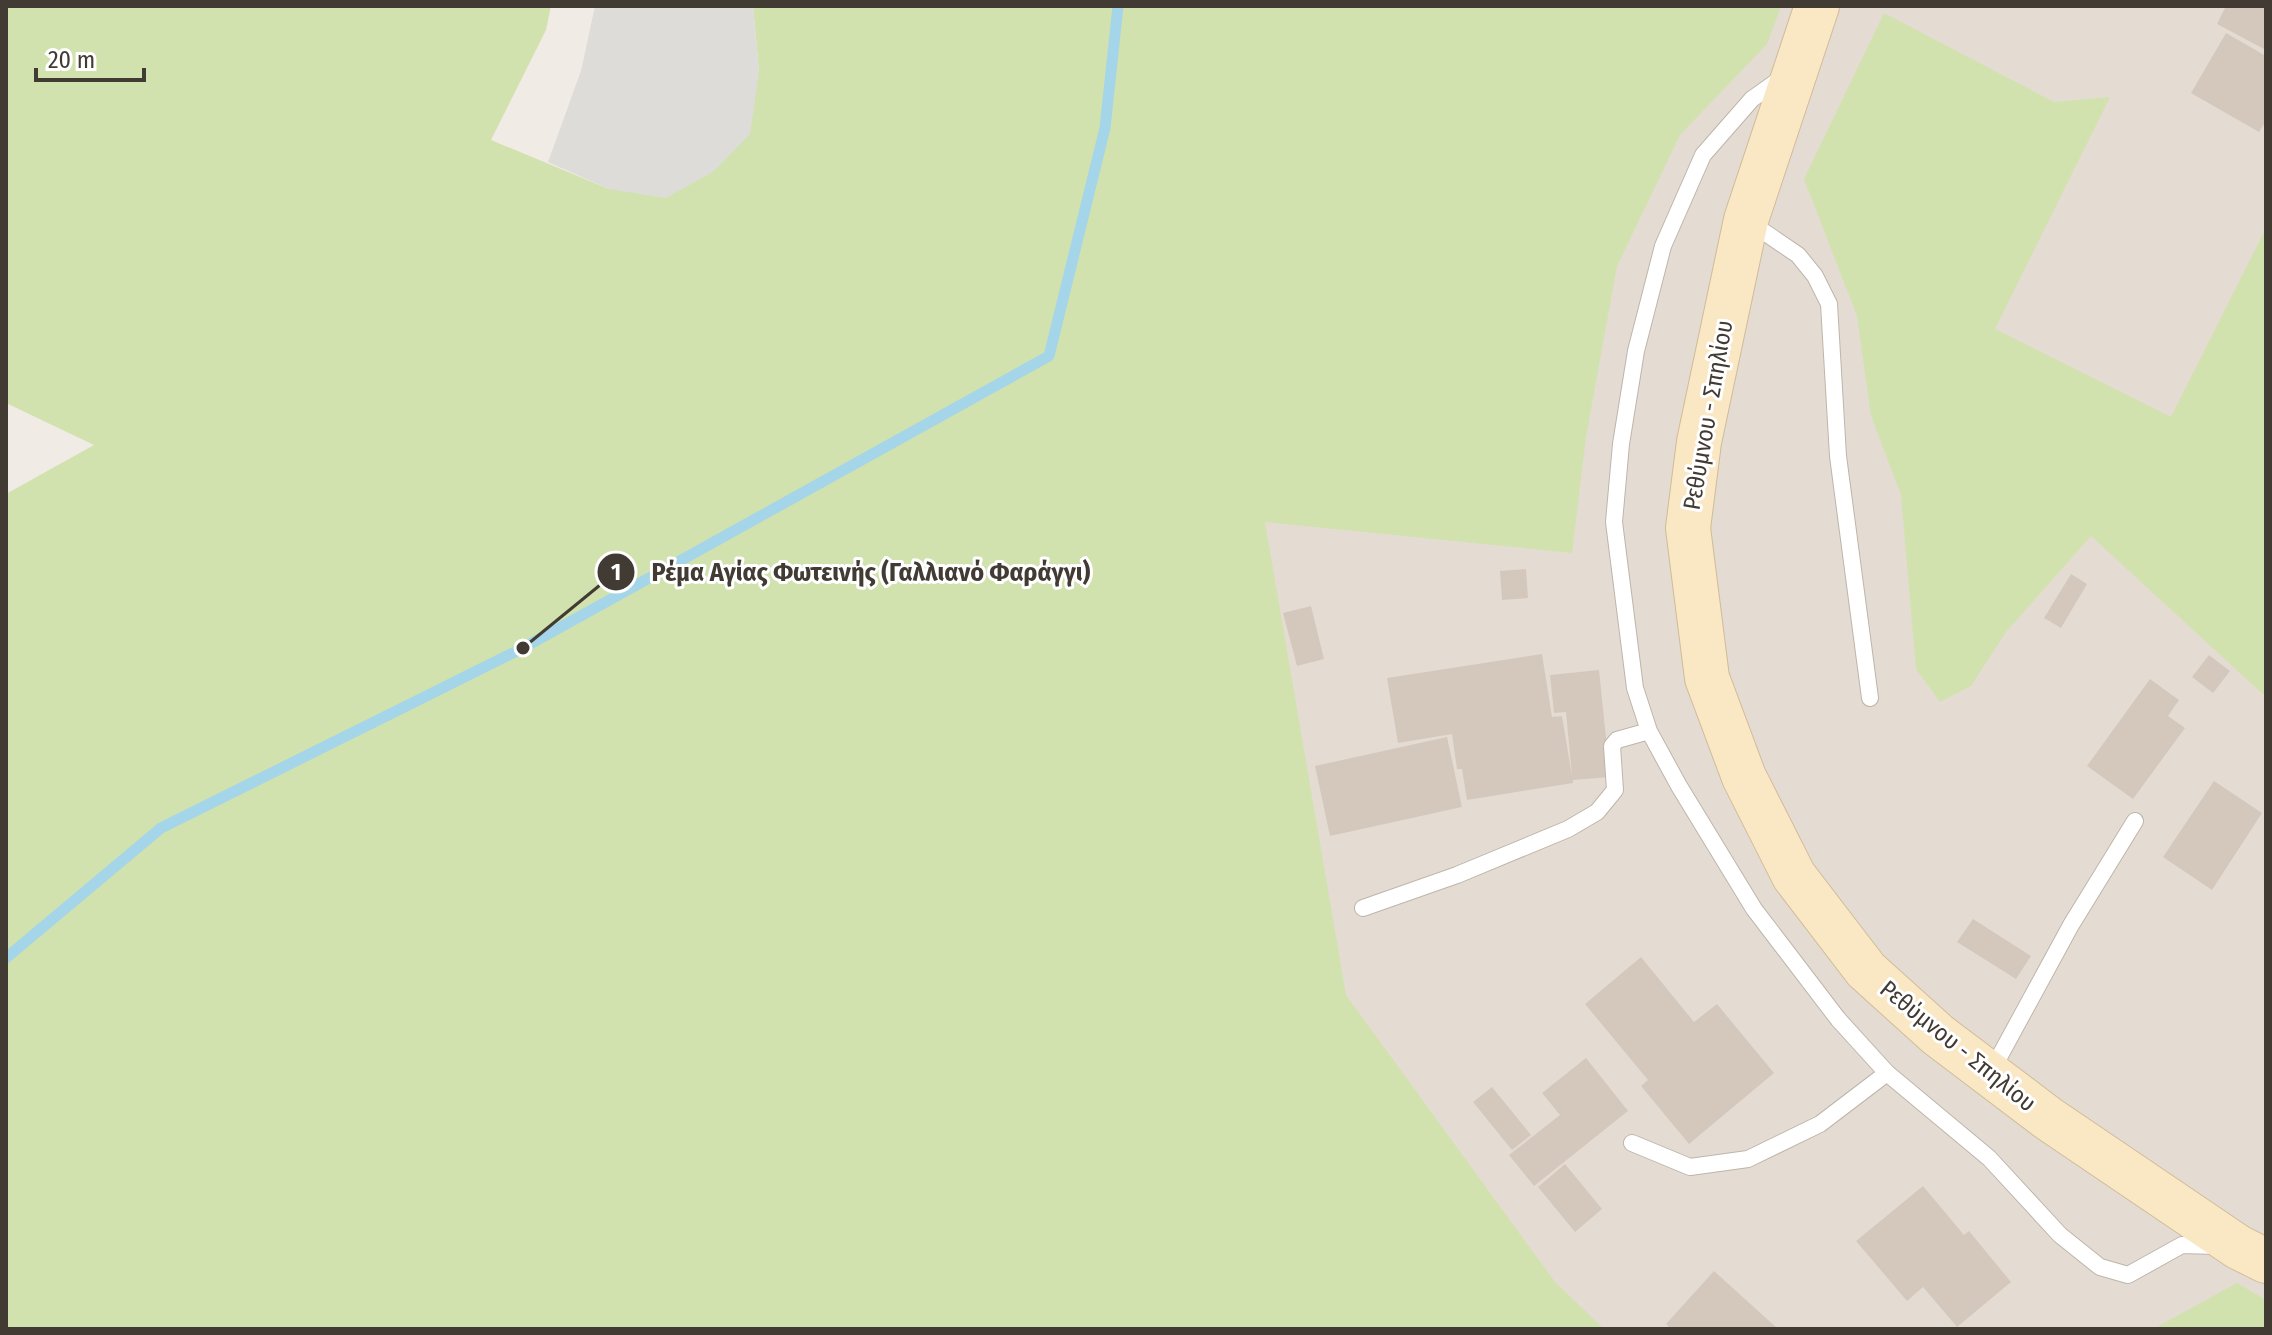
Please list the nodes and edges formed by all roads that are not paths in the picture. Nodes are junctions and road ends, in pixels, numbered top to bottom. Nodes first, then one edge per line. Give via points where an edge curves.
1 (1817, 6) edge
2 (1795, 68) junction
3 (1746, 220) junction
4 (1870, 698) dead end
5 (1649, 731) junction
6 (2135, 821) dead end
7 (1363, 908) dead end
8 (1887, 1073) junction
9 (1990, 1073) junction
10 (1632, 1143) dead end
11 (2252, 1254) edge

1 - 2 main road, Ρεθύμνου - Σπηλίου
2 - 3 main road, Ρεθύμνου - Σπηλίου
2 - 5 lane via 1752,99 1703,155 1663,246 1636,351 1614,522 1635,688
3 - 4 lane via 1798,255 1829,304 1838,456
3 - 9 main road, Ρεθύμνου - Σπηλίου via 1699,442 1688,528 1707,678 1744,777 1794,876 1866,970
5 - 7 lane via 1612,746 1615,790 1597,812 1457,875
5 - 8 lane via 1754,909 1838,1019
6 - 9 lane
8 - 10 lane via 1820,1124 1748,1159 1690,1167
8 - 11 lane via 1989,1158 2060,1235 2100,1267 2128,1275 2182,1245
9 - 11 main road, Ρεθύμνου - Σπηλίου via 2049,1119

